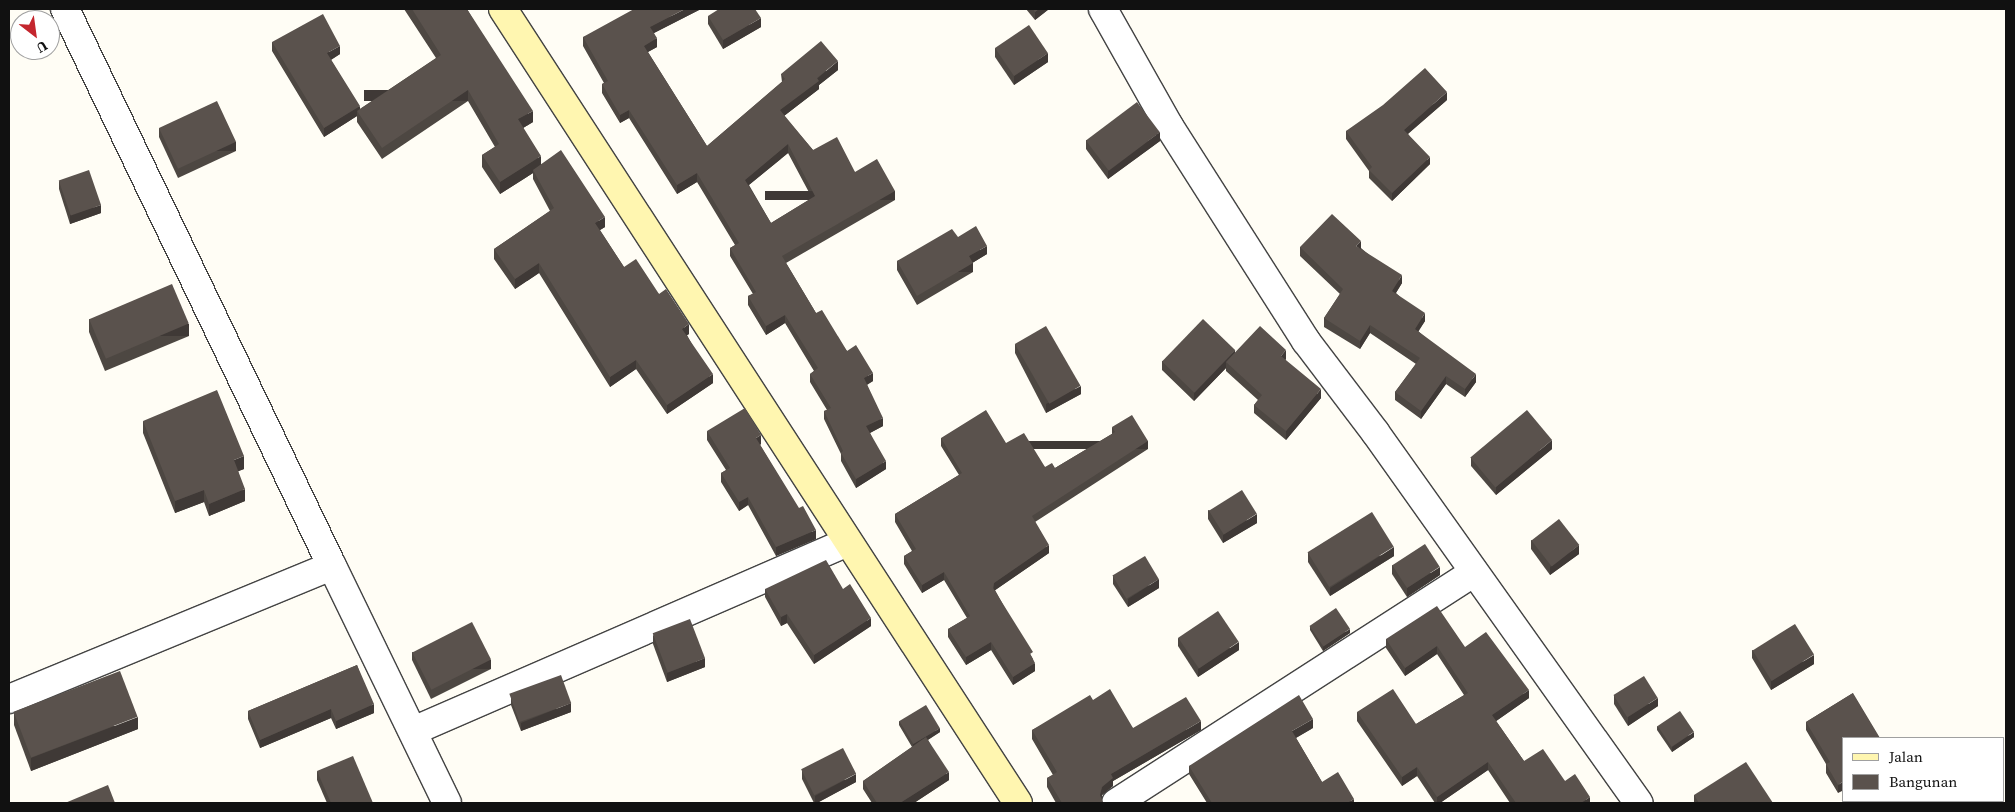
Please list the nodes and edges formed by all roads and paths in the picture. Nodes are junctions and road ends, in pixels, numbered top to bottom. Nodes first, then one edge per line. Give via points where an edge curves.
1 (64, 9) edge
2 (503, 9) edge
3 (1103, 9) edge
4 (847, 542) junction
5 (332, 566) junction
6 (1474, 572) junction
7 (9, 699) edge
8 (413, 732) junction
9 (1015, 802) edge
10 (447, 803) edge
11 (1116, 803) edge
12 (1639, 803) edge

1 - 5 street
2 - 4 street
3 - 6 street via 1196,169 1306,341
4 - 8 street
4 - 9 street
5 - 7 street
5 - 8 street
6 - 11 street
6 - 12 street
8 - 10 street

